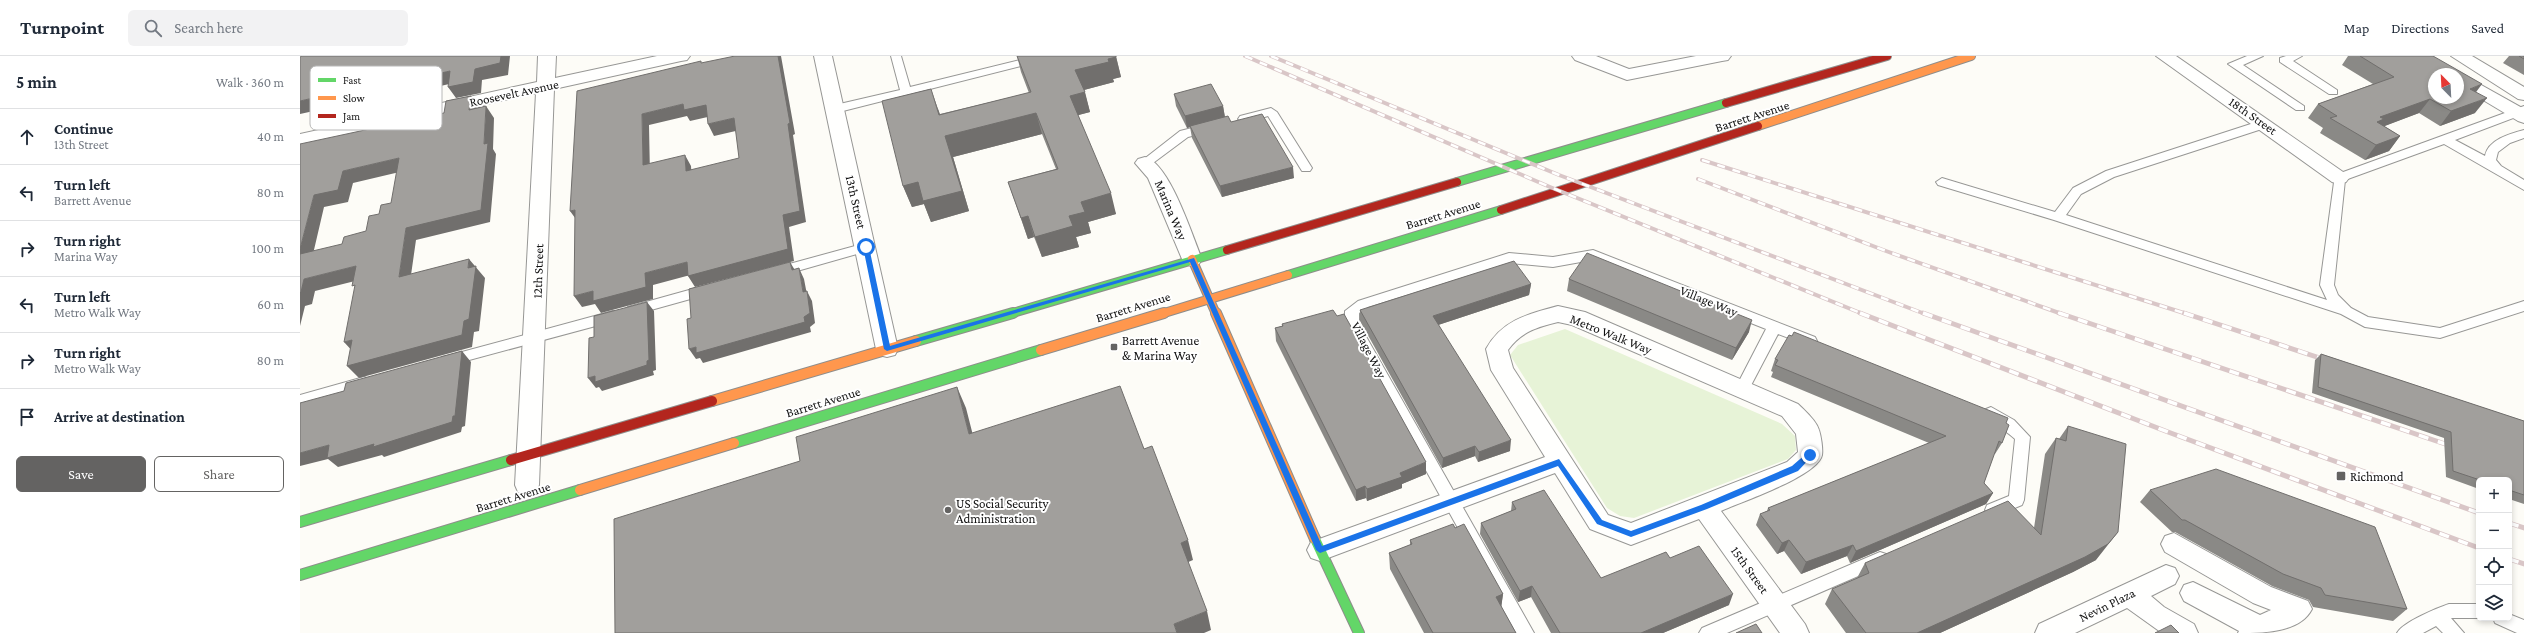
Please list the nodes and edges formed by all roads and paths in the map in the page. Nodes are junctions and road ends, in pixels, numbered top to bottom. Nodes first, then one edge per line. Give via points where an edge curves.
1 (547, 56) edge
2 (681, 56) edge
3 (823, 56) edge
4 (896, 56) edge
5 (1049, 56) edge
6 (1581, 56) edge
7 (1722, 56) edge
8 (1887, 56) edge
9 (1971, 56) edge
10 (2165, 56) edge
11 (2258, 56) edge
12 (2297, 56) edge
13 (2460, 56) edge
14 (2281, 58) edge
15 (1596, 59) edge
16 (2464, 80) edge
17 (545, 86) junction
18 (906, 92) junction
19 (2333, 92) dead end
20 (2524, 95) edge
21 (2300, 108) dead end
22 (442, 109) edge
23 (835, 109) junction
24 (2522, 113) edge
25 (1235, 122) edge
26 (2264, 124) junction
27 (1220, 125) edge
28 (345, 130) edge
29 (2524, 134) edge
30 (2445, 139) junction
31 (300, 140) edge
32 (1145, 163) joint
33 (1306, 168) dead end
34 (2496, 169) junction
35 (2339, 178) junction
36 (1942, 182) dead end
37 (2524, 186) edge
38 (2058, 217) junction
39 (866, 247) junction
40 (1192, 259) junction
41 (766, 274) edge
42 (720, 287) edge
43 (1208, 298) junction
44 (2524, 306) edge
45 (2346, 311) junction
46 (1774, 327) junction
47 (535, 337) junction
48 (1825, 347) edge
49 (887, 349) junction
50 (436, 364) edge
51 (376, 380) edge
52 (1742, 389) junction
53 (300, 400) edge
54 (1976, 406) edge
55 (529, 455) junction
56 (1559, 462) junction
57 (527, 485) dead end
58 (1452, 501) junction
59 (1704, 507) junction
60 (1979, 516) edge
61 (300, 522) edge
62 (1320, 550) junction
63 (1892, 554) edge
64 (300, 575) edge
65 (2181, 586) junction
66 (2129, 594) junction
67 (1775, 605) junction
68 (2476, 611) edge
69 (2436, 616) junction
70 (2508, 621) edge
71 (2524, 628) edge
72 (2255, 631) edge
73 (1359, 633) edge
74 (1524, 633) edge
75 (1708, 633) edge
76 (1796, 633) edge
77 (2048, 633) edge
78 (2185, 633) edge
79 (2406, 633) edge
80 (2455, 633) edge

1 - 17 street, 12th Street
2 - 17 street, Roosevelt Avenue
3 - 23 street, 13th Street
4 - 18 lane
5 - 18 lane
6 - 15 street
7 - 15 street via 1627,75
8 - 40 main road, Barrett Avenue
9 - 43 main road, Barrett Avenue via 1525,203
10 - 26 street, 18th Street
11 - 21 lane via 2234,64
12 - 14 lane
13 - 20 street
14 - 19 lane
16 - 24 street
17 - 22 street, Roosevelt Avenue
17 - 47 street, 12th Street
18 - 23 lane
23 - 39 street, 13th Street
24 - 30 lane
25 - 33 lane via 1271,112
26 - 35 street, 18th Street
26 - 38 lane via 2110,174 2077,191
27 - 32 lane via 1184,134
28 - 31 street, Roosevelt Avenue
29 - 34 lane via 2506,140 2492,150 2490,160
30 - 34 lane
30 - 35 lane
32 - 40 street, Marina Way via 1157,176
34 - 37 lane
35 - 45 lane via 2327,285 2333,298
36 - 38 lane
38 - 45 lane
39 - 41 lane
39 - 49 street, 13th Street
40 - 43 main road, Marina Way
40 - 49 main road, Barrett Avenue
42 - 47 lane
43 - 62 main road, Marina Way
43 - 64 main road, Barrett Avenue
44 - 45 lane via 2440,333 2365,322
46 - 48 lane, Village Way
46 - 52 lane
46 - 58 lane, Village Way via 1593,255 1581,254 1555,262 1509,258 1363,304 1352,312 1352,324
47 - 50 lane
47 - 55 street, 12th Street
49 - 55 main road, Barrett Avenue
51 - 53 lane
52 - 56 street, Metro Walk Way via 1577,318 1558,314 1529,322 1509,332 1497,349 1502,370
52 - 59 street, Metro Walk Way via 1790,410 1808,431 1810,455 1795,468
54 - 60 lane via 2009,424 2023,437 2016,500
55 - 57 street, 12th Street
55 - 61 main road, Barrett Avenue
56 - 58 street
56 - 59 street, Metro Walk Way via 1599,522 1631,534
58 - 62 street
58 - 74 lane, Village Way
59 - 67 street, 15th Street
62 - 73 main road, Marina Way
63 - 67 lane
65 - 66 street, Nevin Plaza
65 - 72 street
65 - 72 street via 2176,540 2262,595 2299,609
66 - 77 street, Nevin Plaza
66 - 78 street
67 - 75 lane
67 - 76 street, 15th Street
68 - 69 lane via 2449,611
69 - 79 lane
69 - 80 lane
70 - 71 lane

